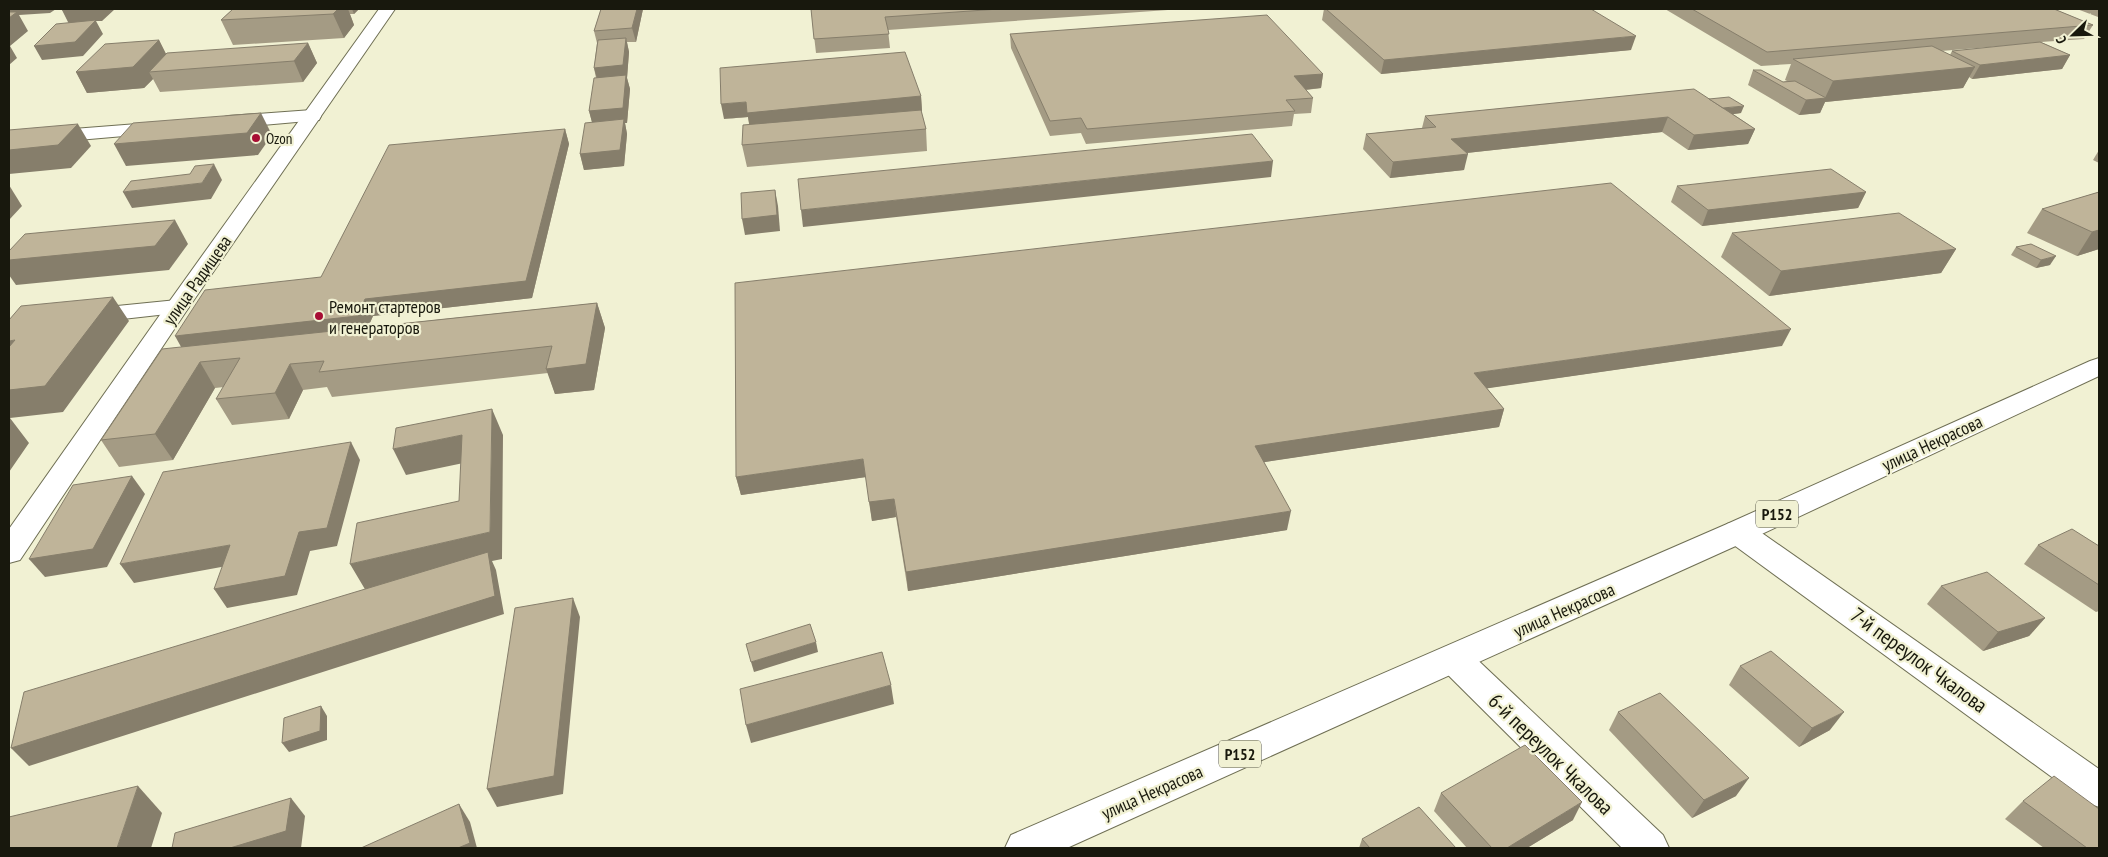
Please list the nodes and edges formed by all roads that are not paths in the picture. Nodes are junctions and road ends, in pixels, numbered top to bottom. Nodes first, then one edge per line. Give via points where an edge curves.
1 (387, 9) edge
2 (312, 116) junction
3 (214, 124) edge
4 (185, 126) edge
5 (9, 140) edge
6 (177, 307) junction
7 (66, 318) edge
8 (2099, 366) edge
9 (1738, 532) junction
10 (9, 552) edge
11 (1454, 659) junction
12 (2099, 790) edge
13 (1043, 845) edge
14 (1649, 848) edge

1 - 2 street, улица Радищева
2 - 3 street
2 - 6 street, улица Радищева
4 - 5 street
6 - 7 street
6 - 10 street, улица Радищева
8 - 9 street, улица Некрасова / Р152
9 - 11 street, улица Некрасова / Р152
9 - 12 street, 7-й переулок Чкалова
11 - 13 street, улица Некрасова / Р152
11 - 14 street, 6-й переулок Чкалова

